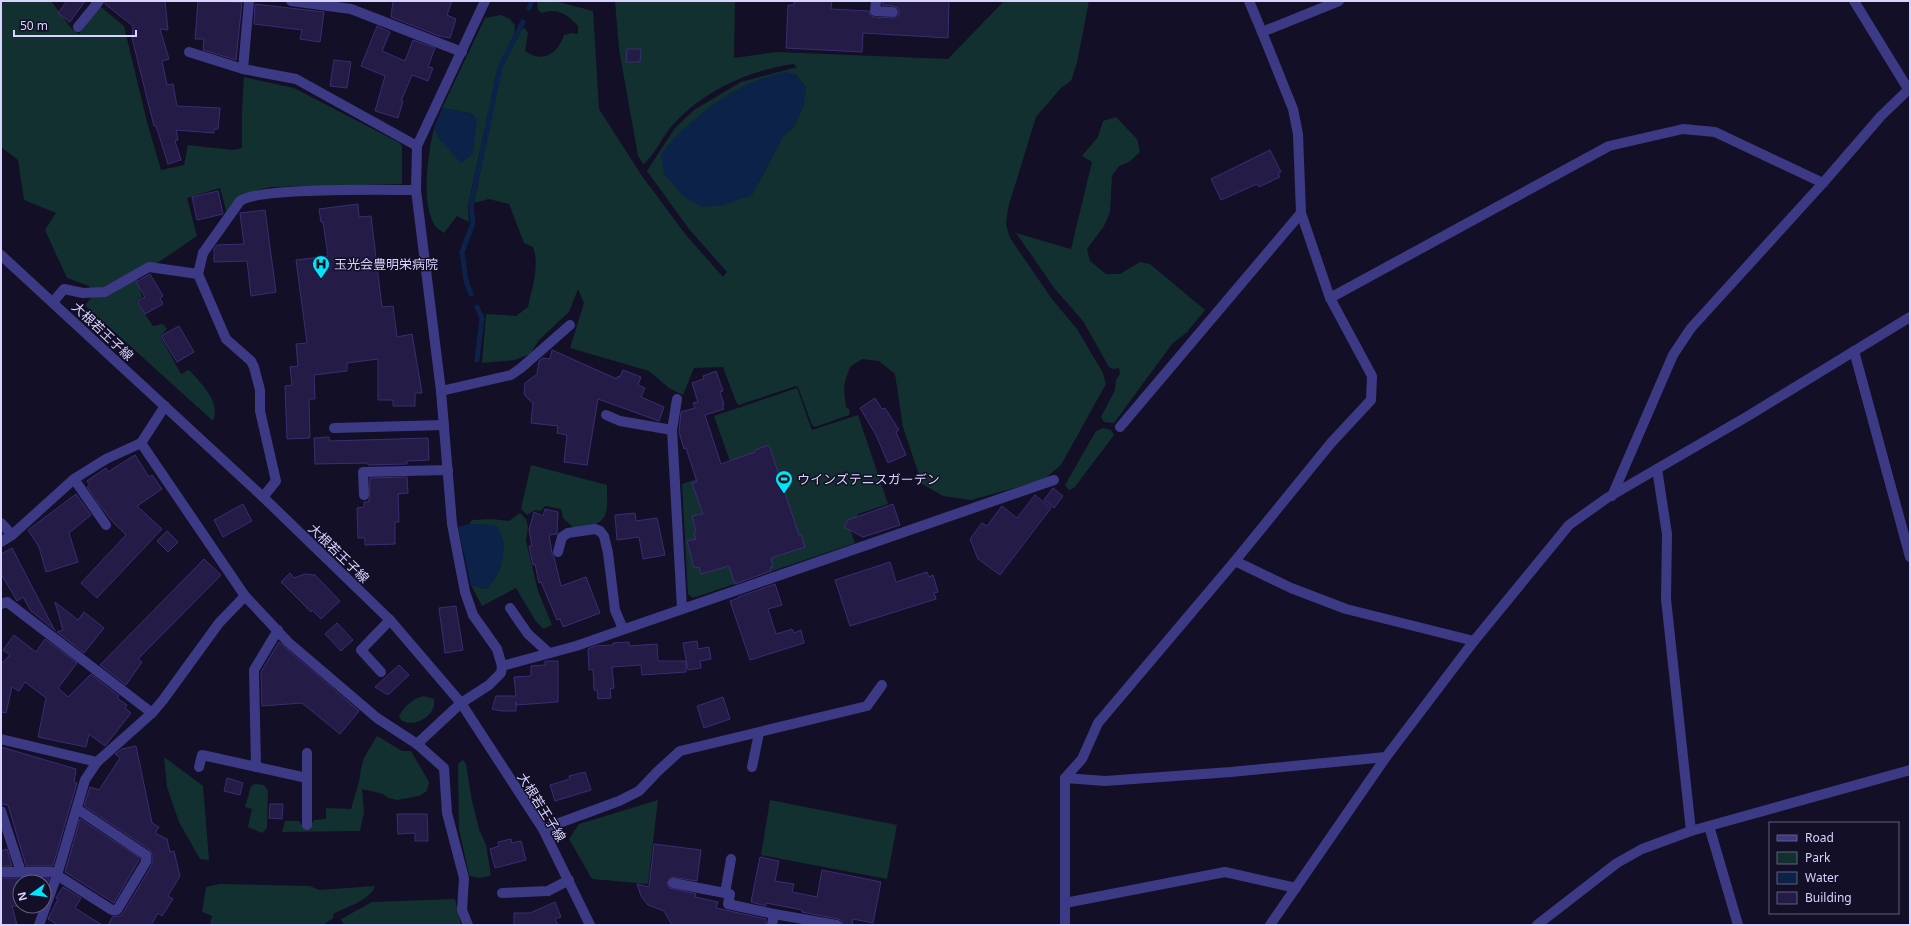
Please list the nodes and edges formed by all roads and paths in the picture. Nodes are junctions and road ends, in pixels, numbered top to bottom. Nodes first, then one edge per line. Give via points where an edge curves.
1 (99, 1) edge
2 (249, 1) edge
3 (291, 1) edge
4 (486, 1) edge
5 (876, 1) edge
6 (1249, 1) edge
7 (1339, 1) edge
8 (1854, 1) edge
9 (351, 5) edge
10 (893, 12) dead end
11 (78, 27) dead end
12 (1262, 32) junction
13 (189, 52) dead end
14 (462, 52) junction
15 (243, 69) junction
16 (1909, 89) edge
17 (417, 146) junction
18 (1823, 183) junction
19 (416, 190) junction
20 (1301, 213) junction
21 (1, 255) edge
22 (198, 274) junction
23 (1330, 298) junction
24 (53, 302) junction
25 (1910, 317) edge
26 (570, 324) dead end
27 (1854, 351) junction
28 (441, 391) junction
29 (677, 399) dead end
30 (165, 406) junction
31 (606, 414) dead end
32 (444, 425) junction
33 (1120, 427) dead end
34 (334, 428) dead end
35 (672, 430) junction
36 (141, 443) junction
37 (1657, 469) junction
38 (448, 470) junction
39 (74, 479) junction
40 (1054, 480) dead end
41 (364, 495) dead end
42 (1612, 496) junction
43 (263, 498) junction
44 (1, 523) edge
45 (106, 525) dead end
46 (12, 535) junction
47 (1, 542) edge
48 (558, 552) dead end
49 (1910, 557) edge
50 (1235, 561) junction
51 (245, 596) junction
52 (1, 604) edge
53 (510, 608) dead end
54 (682, 609) junction
55 (390, 620) junction
56 (623, 629) junction
57 (278, 630) junction
58 (1474, 641) junction
59 (549, 653) junction
60 (502, 666) junction
61 (381, 672) dead end
62 (882, 685) dead end
63 (462, 703) junction
64 (152, 713) junction
65 (759, 733) junction
66 (1, 739) edge
67 (416, 744) junction
68 (307, 753) dead end
69 (1386, 757) junction
70 (97, 762) junction
71 (199, 767) dead end
72 (256, 767) junction
73 (752, 767) dead end
74 (1910, 770) edge
75 (307, 778) junction
76 (1065, 778) junction
77 (77, 809) junction
78 (1, 811) edge
79 (307, 825) dead end
80 (1710, 826) junction
81 (543, 829) junction
82 (1691, 831) junction
83 (731, 859) dead end
84 (1, 872) edge
85 (20, 872) junction
86 (57, 875) junction
87 (569, 880) junction
88 (673, 883) dead end
89 (1296, 888) junction
90 (502, 893) dead end
91 (725, 893) junction
92 (1065, 903) junction
93 (774, 914) junction
94 (39, 925) edge
95 (468, 925) edge
96 (590, 925) edge
97 (772, 925) edge
98 (837, 925) edge
99 (1065, 925) edge
100 (1270, 925) edge
101 (1537, 925) edge
102 (1738, 925) edge

1 - 11 street
2 - 15 street
3 - 9 street
4 - 14 street
5 - 10 street via 875,11
6 - 12 street
7 - 12 street
8 - 16 street
9 - 14 street
12 - 20 street via 1293,109 1298,134
13 - 15 street
14 - 17 street
15 - 17 street via 296,79
16 - 18 street via 1881,116
17 - 19 street
18 - 23 street via 1715,132 1682,129 1609,146
18 - 42 street via 1692,328 1673,355
19 - 22 street via 272,193 244,198 203,253
19 - 28 street
20 - 23 street
20 - 33 street
21 - 24 street, 大根若王子線
22 - 24 street via 149,267 105,292 83,293 64,288
22 - 43 street via 226,339 254,367 260,390 260,411 276,481
23 - 50 street via 1372,376 1371,400 1331,443
24 - 30 street, 大根若王子線
25 - 27 street
26 - 28 street via 511,375
27 - 37 street
27 - 49 street
28 - 32 street
29 - 35 street
30 - 36 street
30 - 43 street, 大根若王子線
31 - 35 street via 620,421
32 - 34 street
32 - 38 street
35 - 54 street
36 - 39 street via 106,459
36 - 51 street
37 - 42 street
37 - 82 street via 1667,534 1666,599
38 - 41 street via 363,472
38 - 60 street via 452,524 465,592 473,615 497,649
39 - 45 street
39 - 46 street
40 - 54 street
42 - 58 street via 1569,525
43 - 55 street, 大根若王子線
44 - 46 street
46 - 47 street
48 - 56 street via 562,537 568,533 595,529 600,531 604,536 608,553 615,610
50 - 58 street via 1291,588 1346,609
50 - 76 street via 1098,723 1082,760
51 - 57 street
51 - 64 street via 219,623
52 - 64 street via 7,602
53 - 59 street via 528,634
54 - 56 street
55 - 61 street via 362,650
55 - 63 street, 大根若王子線
56 - 59 street
57 - 67 street via 288,642 377,718
57 - 72 street via 254,670
58 - 69 street
59 - 60 street
60 - 63 street via 501,672 489,685
62 - 65 street via 867,706
63 - 67 street
63 - 81 street, 大根若王子線
64 - 70 street
65 - 73 street
65 - 81 street via 680,751 639,791
66 - 70 street
67 - 95 street via 444,768 447,813 464,878 462,910
68 - 75 street
69 - 76 street via 1105,781
69 - 89 street
70 - 77 street via 85,780
71 - 72 street via 202,755
72 - 75 street
74 - 80 street
75 - 79 street
76 - 92 street
77 - 86 street
77 - 86 street via 146,855 146,862 117,910 112,910
78 - 85 street
80 - 82 street
80 - 102 street
81 - 87 street, 大根若王子線
82 - 101 street via 1642,849 1617,862
83 - 91 street
84 - 85 street
85 - 86 street via 52,872
86 - 94 street
87 - 90 street via 548,891
87 - 96 street, 大根若王子線
88 - 91 street
89 - 92 street via 1225,872
89 - 100 street
91 - 93 street via 730,894 728,904
92 - 99 street
93 - 97 street
93 - 98 street

